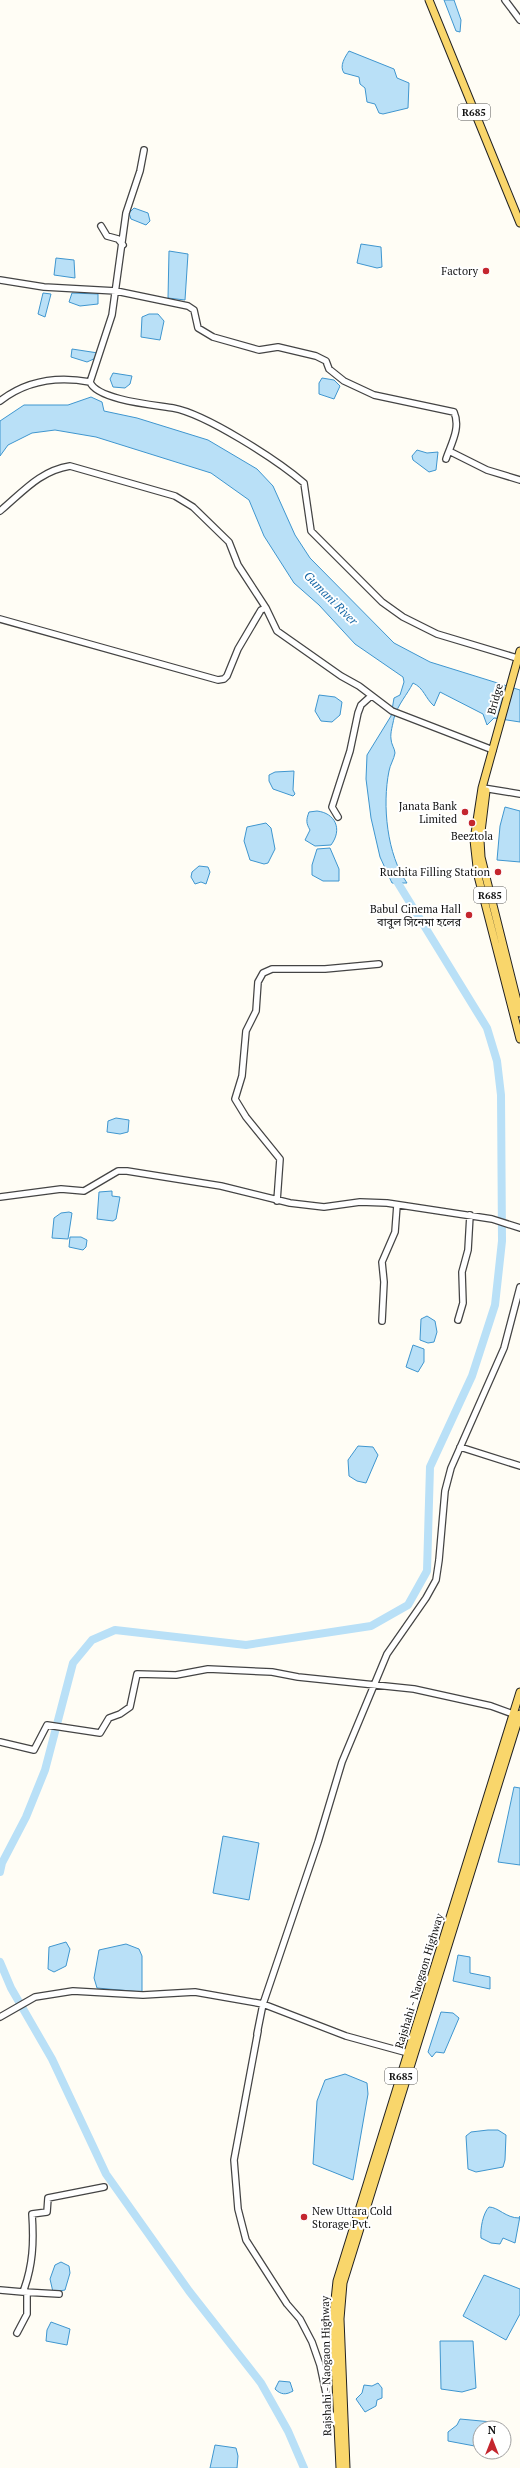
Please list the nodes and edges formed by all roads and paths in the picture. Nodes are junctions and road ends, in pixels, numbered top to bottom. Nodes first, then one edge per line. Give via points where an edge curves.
1 (429, 0) edge
2 (505, 0) edge
3 (520, 20) edge
4 (144, 150) dead end
5 (520, 223) edge
6 (101, 226) dead end
7 (123, 245) junction
8 (0, 280) edge
9 (116, 292) junction
10 (90, 382) junction
11 (0, 401) edge
12 (449, 452) junction
13 (446, 459) dead end
14 (520, 480) edge
15 (0, 512) edge
16 (266, 608) junction
17 (0, 619) edge
18 (519, 655) edge
19 (371, 696) junction
20 (493, 750) junction
21 (484, 789) junction
22 (520, 794) edge
23 (338, 817) dead end
24 (379, 964) dead end
25 (520, 1013) edge
26 (520, 1039) edge
27 (0, 1197) edge
28 (277, 1201) junction
29 (396, 1204) junction
30 (470, 1215) junction
31 (520, 1228) edge
32 (520, 1287) edge
33 (458, 1320) dead end
34 (382, 1321) dead end
35 (460, 1447) junction
36 (520, 1466) edge
37 (375, 1685) junction
38 (519, 1698) edge
39 (517, 1714) edge
40 (0, 1742) edge
41 (262, 2004) junction
42 (0, 2017) edge
43 (259, 2025) junction
44 (257, 2034) dead end
45 (408, 2053) junction
46 (104, 2187) dead end
47 (0, 2290) edge
48 (25, 2292) junction
49 (59, 2294) dead end
50 (17, 2333) dead end
51 (339, 2369) junction
52 (338, 2426) junction
53 (340, 2468) edge
54 (346, 2468) edge

1 - 5 main road, R685
2 - 3 street
4 - 7 street via 126,213
6 - 7 street via 107,236 118,239
7 - 9 street
8 - 9 street via 44,287
9 - 10 street via 112,315
9 - 12 street via 188,306 194,310 198,328 213,337 259,350 285,348 316,356 326,361 329,369 344,381 386,399 454,412 457,418 456,431
10 - 11 street via 59,379 36,382 19,388
10 - 18 street via 98,390 124,400 196,414 258,451 304,483 311,531 382,602 403,617 437,634
12 - 13 street
12 - 14 street via 487,470
15 - 16 street via 37,479 59,468 70,466 175,496 192,507 229,542 238,565
16 - 17 street via 261,610 238,649 224,680
16 - 19 street via 277,630
18 - 20 main road, Bridge / R685
19 - 20 street via 394,712
19 - 23 street via 361,705 358,713 350,751 335,793 332,807
20 - 21 main road, R685
21 - 22 street
21 - 25 main road, R685 via 481,857
21 - 26 main road, R685 via 476,821 474,857
24 - 28 street via 325,970 272,969 263,973 258,982 256,1010 246,1031 242,1076 235,1099 280,1159
27 - 28 street via 62,1189 84,1191 118,1171 127,1171 220,1186
28 - 29 street via 324,1207 360,1202
29 - 30 street
29 - 34 street via 395,1232 382,1262
30 - 31 street
30 - 33 street via 468,1250 462,1272 463,1303
32 - 35 street via 504,1348
35 - 36 street
35 - 37 street via 445,1491 436,1580 387,1654
37 - 39 street via 446,1695
37 - 40 street via 238,1669 208,1669 176,1675 137,1674 130,1707 109,1718 100,1733 47,1725 34,1750
37 - 41 street via 340,1768 318,1842
38 - 39 main road, Rajshahi - Naogaon Highway / R685
39 - 45 main road, Rajshahi - Naogaon Highway / R685
39 - 51 main road, Rajshahi - Naogaon Highway / R685 via 343,2283
41 - 42 street via 195,1992 143,1995 73,1991 35,1997
41 - 43 street
41 - 45 street via 346,2036
43 - 44 street
43 - 52 street via 234,2160 238,2209 246,2240 287,2304 300,2319 312,2342 320,2364 330,2412
45 - 51 main road, Rajshahi - Naogaon Highway / R685 via 337,2281 333,2319
46 - 48 street via 48,2198 47,2212 32,2214 34,2248
47 - 48 street
48 - 49 street
48 - 50 street via 27,2314
51 - 52 main road, Rajshahi - Naogaon Highway / R685
51 - 54 main road, Rajshahi - Naogaon Highway / R685
52 - 53 main road, Rajshahi - Naogaon Highway / R685

